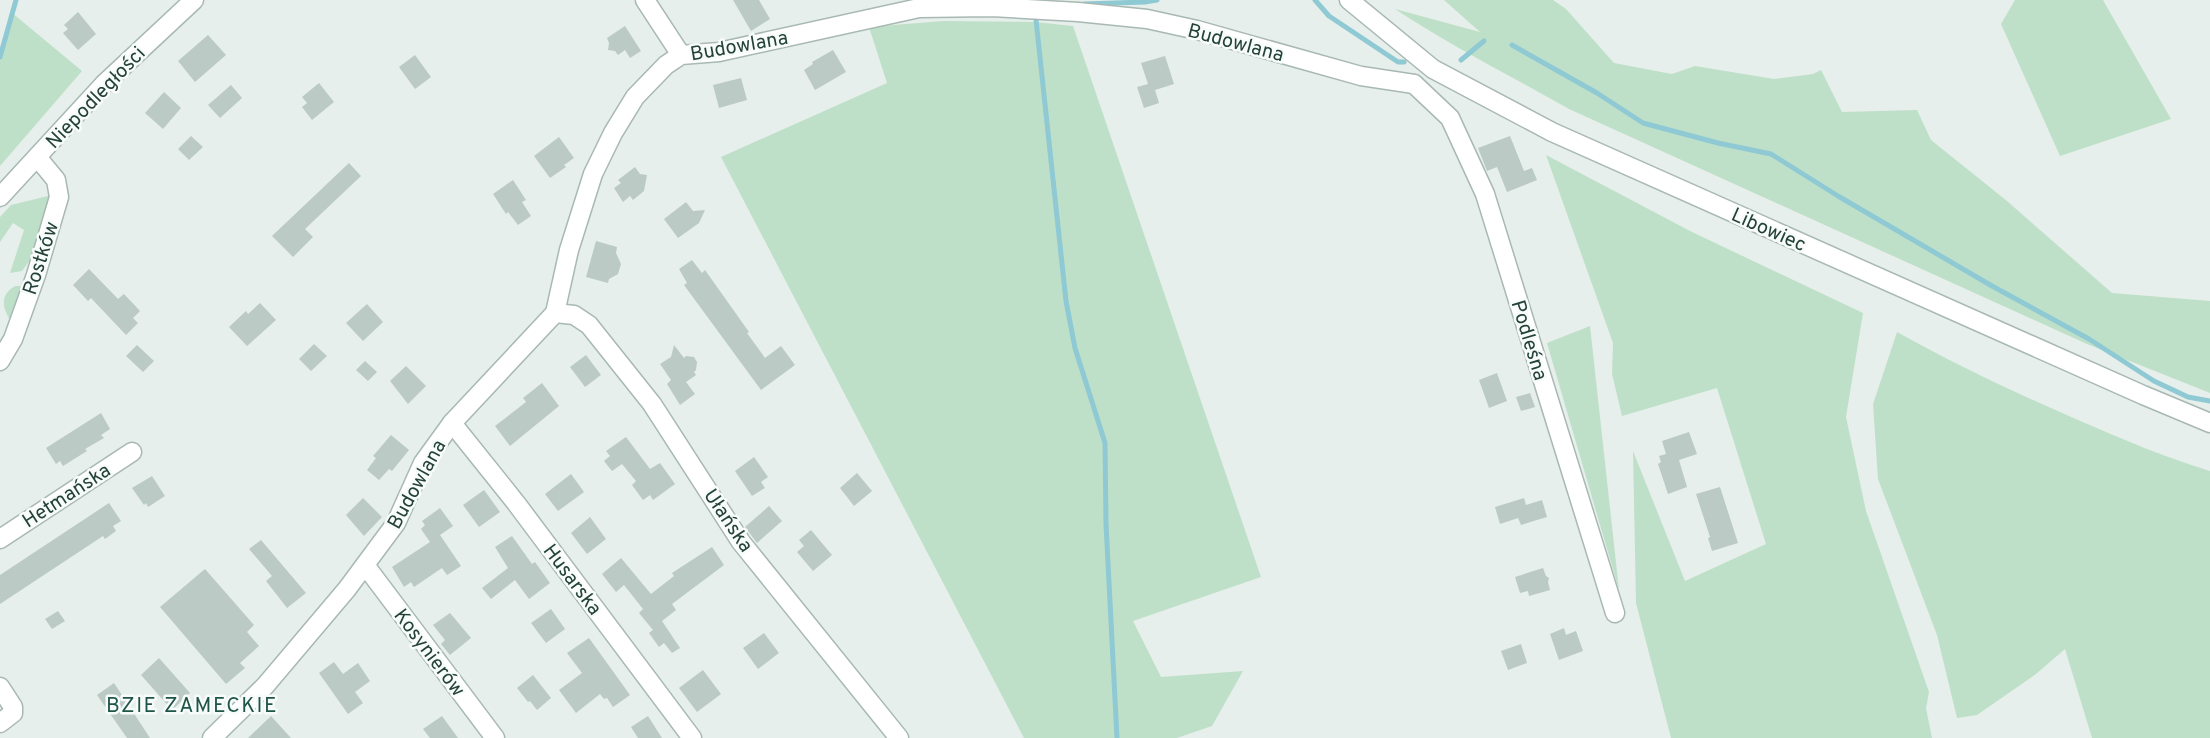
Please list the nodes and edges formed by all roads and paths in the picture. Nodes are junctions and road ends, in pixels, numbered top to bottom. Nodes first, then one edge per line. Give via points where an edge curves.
1 (194, 0) edge
2 (645, 0) edge
3 (1349, 0) edge
4 (681, 55) junction
5 (1433, 69) junction
6 (1414, 84) junction
7 (37, 157) junction
8 (0, 197) edge
9 (555, 313) junction
10 (0, 361) edge
11 (452, 423) junction
12 (2210, 423) edge
13 (132, 452) dead end
14 (0, 539) edge
15 (365, 565) junction
16 (1615, 614) dead end
17 (0, 687) edge
18 (0, 723) edge
19 (212, 738) edge
20 (495, 738) edge
21 (692, 738) edge
22 (899, 738) edge

1 - 7 street, Niepodległości via 104,84
2 - 4 street
3 - 5 street, Libowiec
4 - 6 street, Budowlana via 719,52 919,8 992,7 1147,19 1361,76
4 - 9 street, Budowlana via 635,97 613,133 598,164 569,250
5 - 6 street
5 - 12 street, Libowiec via 1551,132
6 - 16 street, Podleśna via 1450,118 1485,194
7 - 8 street, Niepodległości
7 - 10 street, Rostków via 56,180 59,197 36,275
9 - 11 street, Budowlana
9 - 22 street, Ułańska via 574,315 589,325 652,404 741,542
11 - 15 street, Budowlana via 423,463 396,523
11 - 21 street, Husarska
13 - 14 street, Hetmańska
15 - 19 street, Budowlana via 265,686
15 - 20 street, Kosynierów
17 - 18 street via 14,707 13,713

